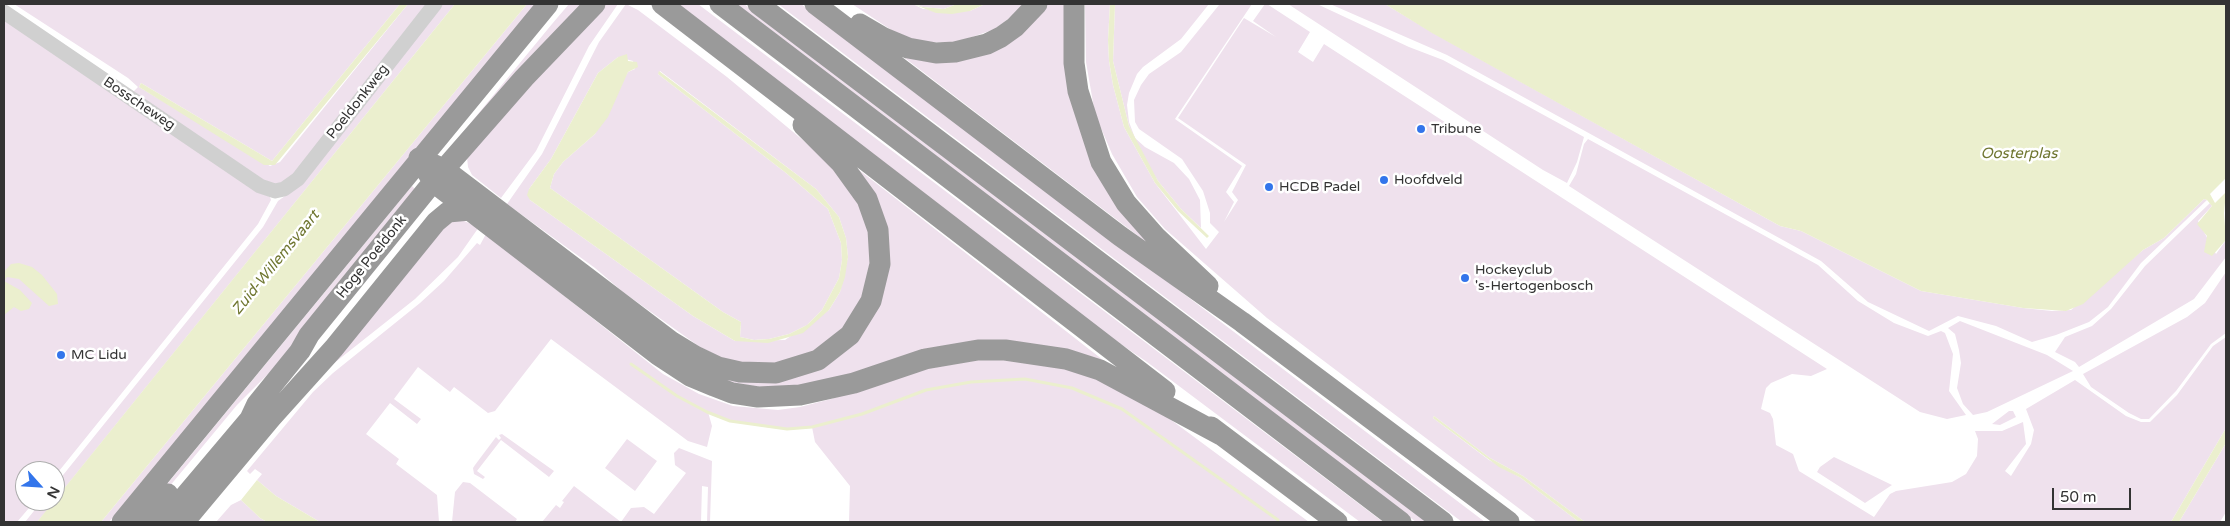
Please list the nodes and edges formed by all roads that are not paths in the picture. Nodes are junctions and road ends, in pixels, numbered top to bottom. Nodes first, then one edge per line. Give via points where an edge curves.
1 (435, 4) edge
2 (548, 4) edge
3 (595, 4) edge
4 (662, 4) edge
5 (720, 4) edge
6 (758, 4) edge
7 (815, 4) edge
8 (825, 4) edge
9 (1037, 4) edge
10 (1074, 4) edge
11 (4, 12) edge
12 (757, 76) junction
13 (420, 158) junction
14 (439, 176) junction
15 (275, 191) joint
16 (463, 205) junction
17 (1242, 322) junction
18 (309, 335) junction
19 (250, 419) junction
20 (1221, 435) junction
21 (122, 522) edge
22 (145, 522) edge
23 (163, 522) edge
24 (184, 522) edge
25 (1337, 522) edge
26 (1401, 522) edge
27 (1443, 522) edge
28 (1508, 522) edge

1 - 15 street, Poeldonkweg via 298,179 284,190
2 - 13 highway, Hoge Poeldonk
3 - 14 highway, Hoge Poeldonk via 524,78
4 - 12 highway
5 - 26 highway
6 - 27 highway
7 - 17 highway via 1120,236
8 - 9 highway via 896,44 920,51 945,53 972,49 1001,38
10 - 17 highway via 1073,48 1078,91 1101,162 1126,203
11 - 15 street, Bosscheweg via 260,186
12 - 14 highway via 857,182 874,214 878,230 880,264 877,283 862,318 834,349 799,368 776,373 740,372 718,367 695,356
12 - 20 highway
13 - 14 highway
13 - 21 highway, Hoge Poeldonk
14 - 16 highway
14 - 18 highway, Hoge Poeldonk
16 - 19 highway via 438,202 426,212 306,359
16 - 20 highway via 658,355 690,376 732,393 758,397 800,395 854,383 924,359 968,351 1005,350 1066,359 1100,370
16 - 24 highway via 448,212 433,226 334,348
17 - 28 highway
18 - 19 highway, Hoge Poeldonk via 300,352 257,404
18 - 22 highway via 237,411
19 - 23 highway, Hoge Poeldonk
20 - 25 highway

